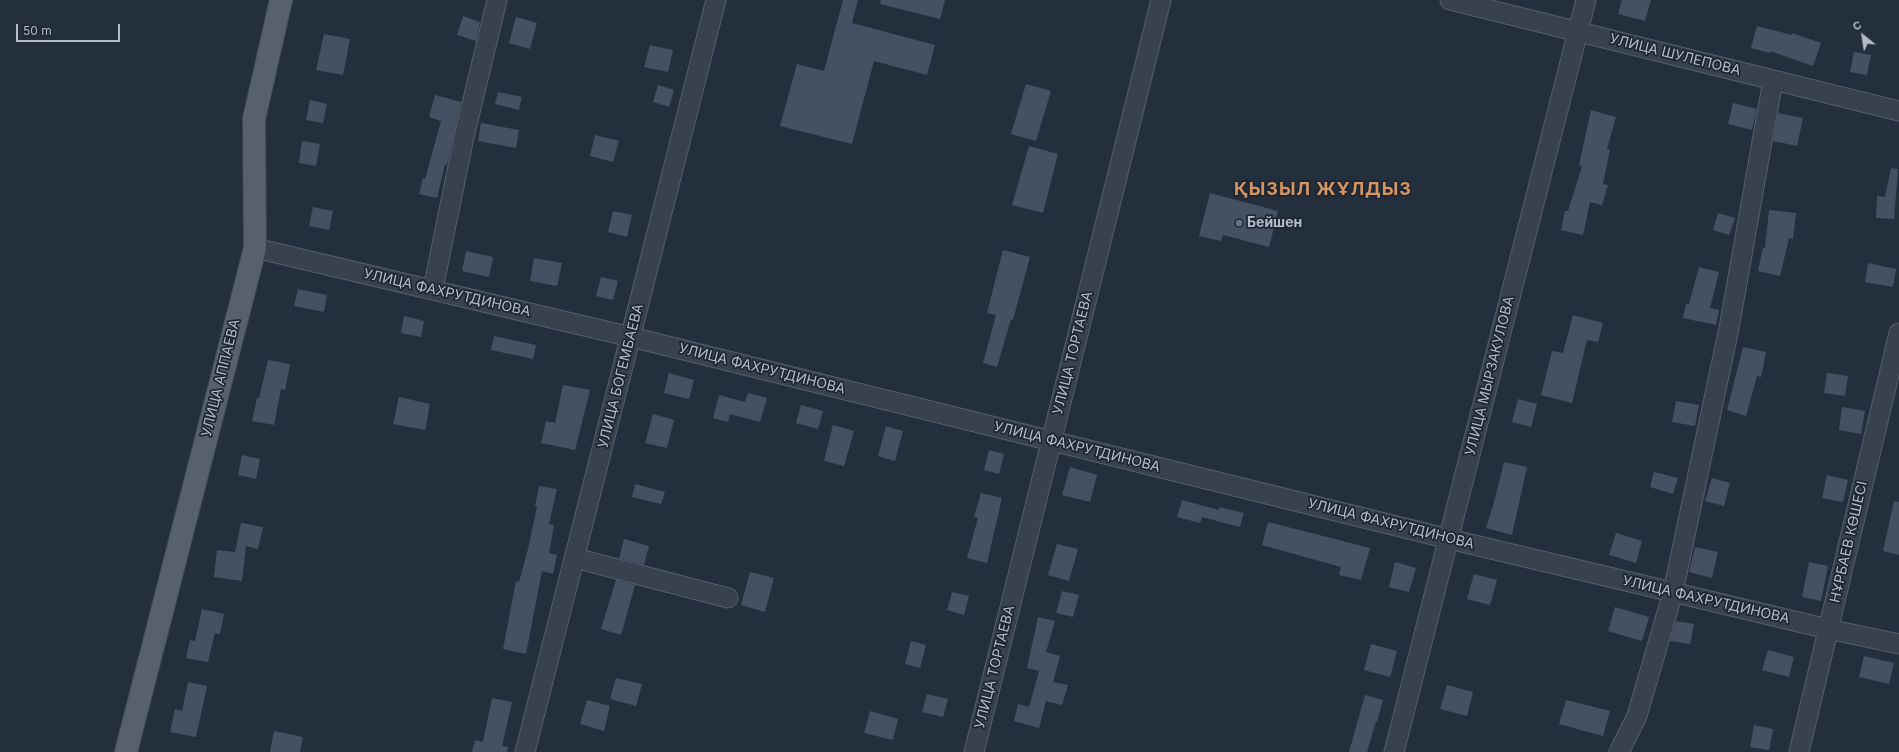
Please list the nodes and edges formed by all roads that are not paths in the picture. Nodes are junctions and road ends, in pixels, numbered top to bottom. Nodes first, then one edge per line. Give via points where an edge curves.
1 (281, 0) edge
2 (497, 0) edge
3 (716, 0) edge
4 (1161, 0) edge
5 (1450, 0) edge
6 (1586, 0) edge
7 (1578, 31) junction
8 (1773, 80) junction
9 (1899, 111) edge
10 (255, 248) junction
11 (433, 289) junction
12 (1899, 333) edge
13 (631, 337) junction
14 (1052, 440) junction
15 (1449, 539) junction
16 (575, 558) junction
17 (1673, 592) junction
18 (728, 598) dead end
19 (1828, 629) junction
20 (1899, 644) edge
21 (126, 752) edge
22 (525, 752) edge
23 (974, 752) edge
24 (1394, 752) edge
25 (1619, 752) edge
26 (1799, 752) edge

1 - 10 main road, УЛИЦА АППАЕВА via 254,119
2 - 11 street via 464,137
3 - 13 street, УЛИЦА БОГЕМБАЕВА
4 - 14 street, УЛИЦА ТОРТАЕВА
5 - 7 street, УЛИЦА ШУЛЕПОВА
6 - 7 street, УЛИЦА МЫРЗАКУЛОВА
7 - 8 street, УЛИЦА ШУЛЕПОВА
7 - 15 street, УЛИЦА МЫРЗАКУЛОВА
8 - 9 street, УЛИЦА ШУЛЕПОВА
8 - 17 street via 1729,328
10 - 11 street, УЛИЦА ФАХРУТДИНОВА
10 - 21 main road, УЛИЦА АППАЕВА
11 - 13 street, УЛИЦА ФАХРУТДИНОВА
12 - 19 street, НҰРБАЕВ КӨШЕСІ
13 - 14 street, УЛИЦА ФАХРУТДИНОВА
13 - 16 street, УЛИЦА БОГЕМБАЕВА
14 - 15 street, УЛИЦА ФАХРУТДИНОВА
14 - 23 street, УЛИЦА ТОРТАЕВА
15 - 17 street, УЛИЦА ФАХРУТДИНОВА
15 - 24 street, УЛИЦА МЫРЗАКУЛОВА
16 - 18 street
16 - 22 street, УЛИЦА БОГЕМБАЕВА
17 - 19 street, УЛИЦА ФАХРУТДИНОВА
17 - 25 street via 1637,716
19 - 20 street, УЛИЦА ФАХРУТДИНОВА
19 - 26 street, НҰРБАЕВ КӨШЕСІ

